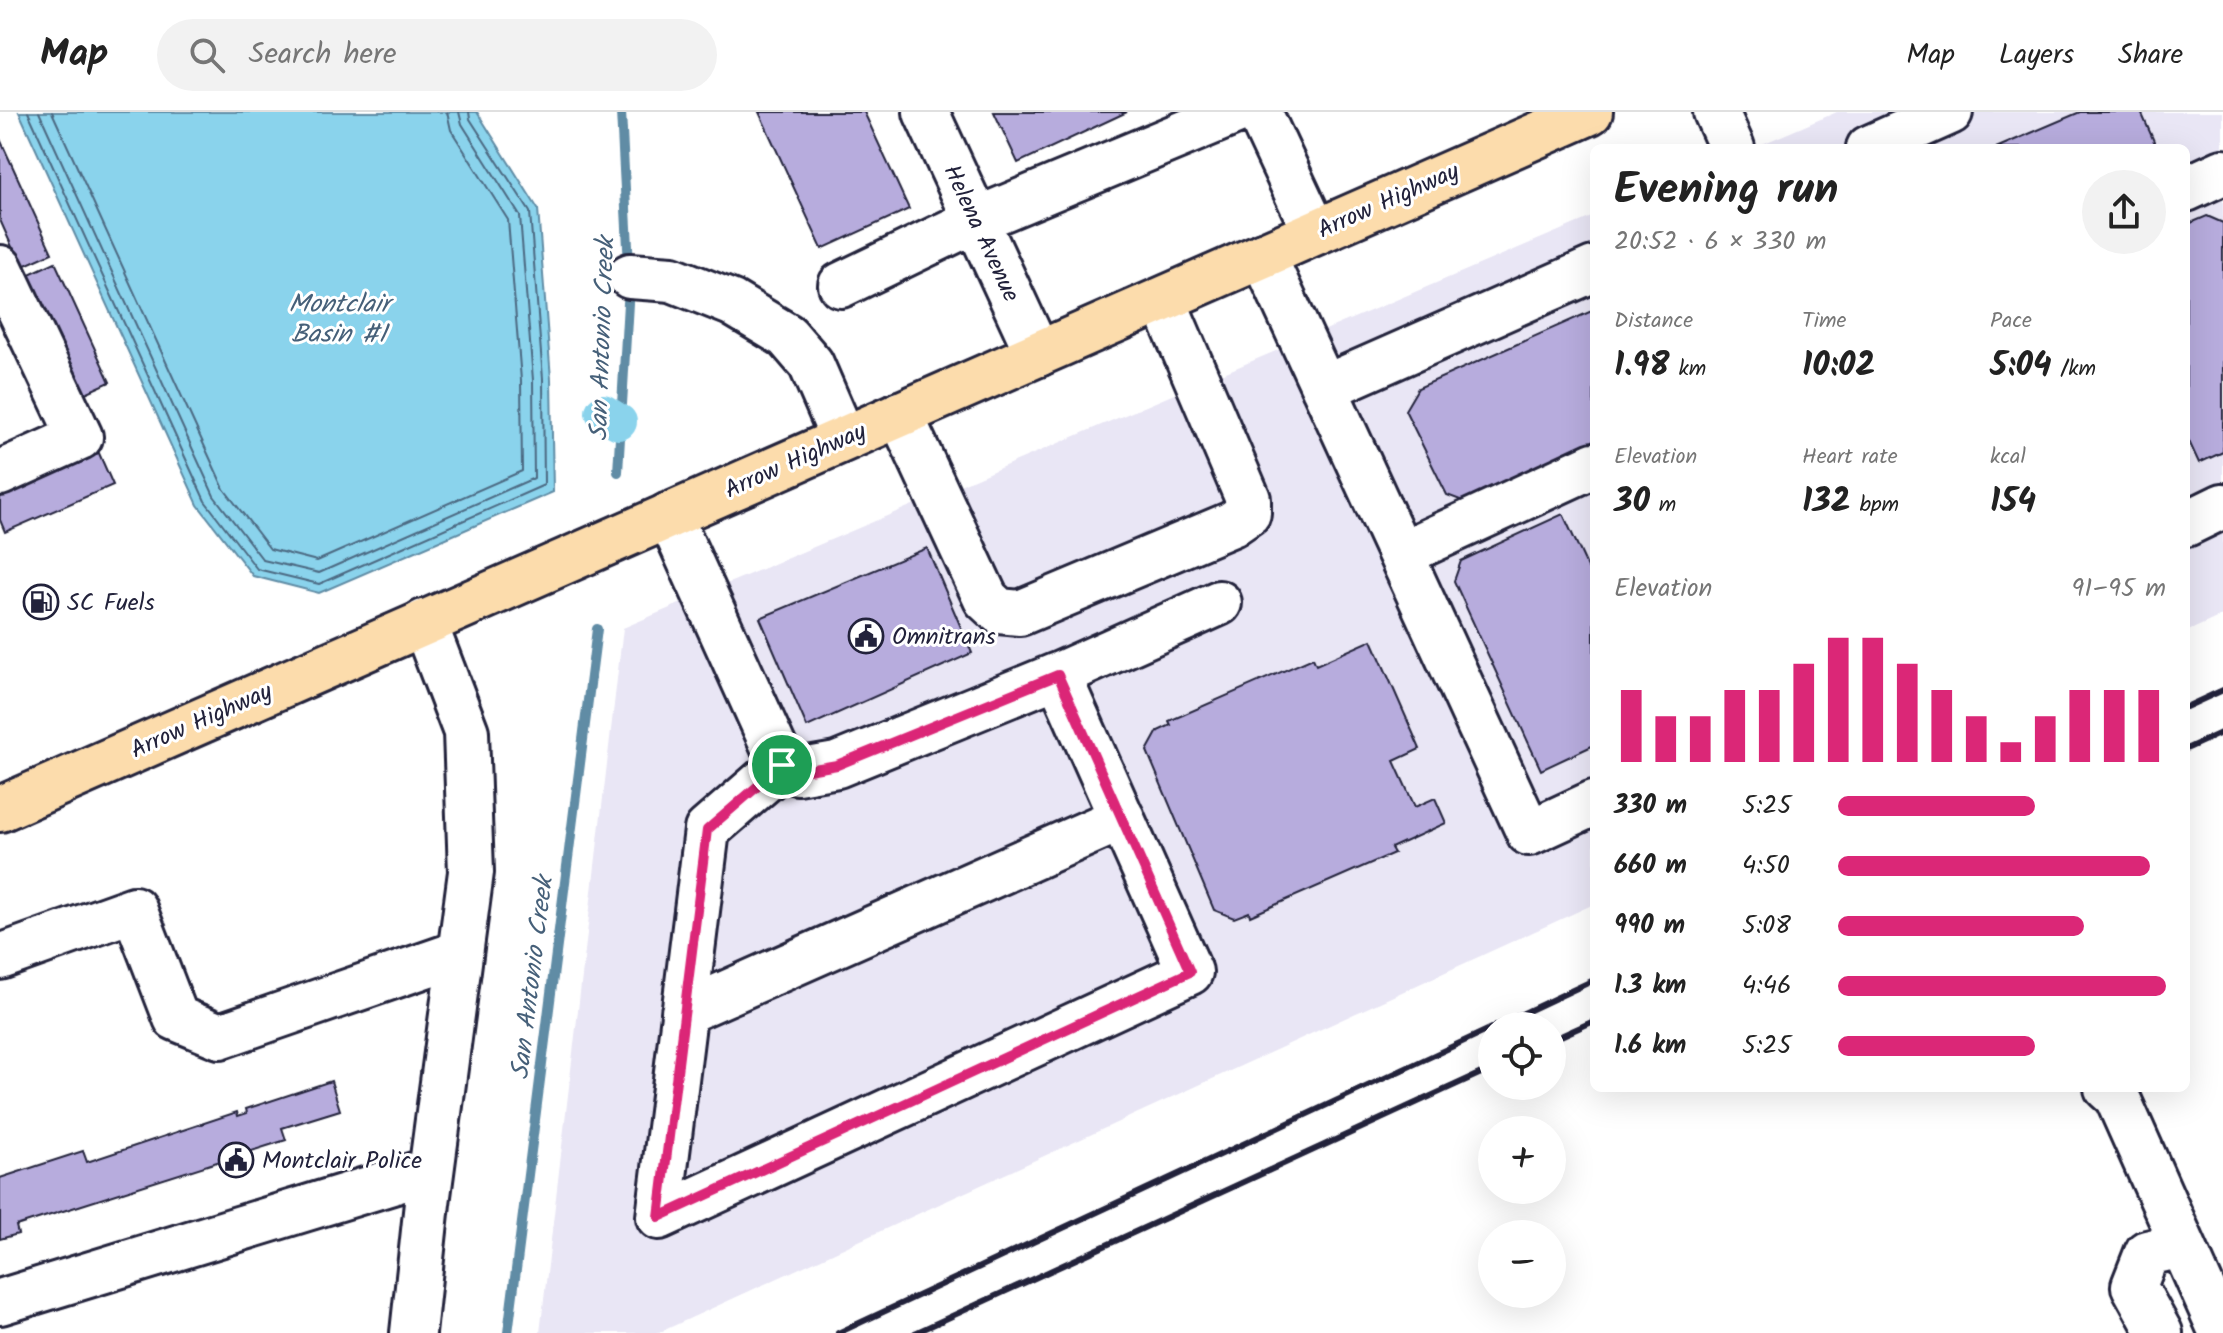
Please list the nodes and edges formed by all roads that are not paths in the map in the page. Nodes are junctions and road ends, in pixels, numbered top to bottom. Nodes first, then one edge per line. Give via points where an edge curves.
1 (926, 112) edge
2 (1236, 112) edge
3 (1259, 112) edge
4 (1590, 112) edge
5 (1716, 112) edge
6 (1950, 112) edge
7 (1730, 144) edge
8 (1878, 144) edge
9 (2223, 172) edge
10 (2190, 187) edge
11 (976, 220) junction
12 (1315, 232) junction
13 (1263, 255) junction
14 (0, 268) edge
15 (1590, 271) edge
16 (630, 276) dead end
17 (841, 285) dead end
18 (1163, 300) junction
19 (1038, 354) junction
20 (1324, 388) junction
21 (900, 414) junction
22 (843, 438) junction
23 (1590, 467) edge
24 (0, 473) edge
25 (2223, 506) edge
26 (669, 515) junction
27 (2190, 522) edge
28 (1401, 554) junction
29 (1219, 603) dead end
30 (424, 622) junction
31 (1058, 675) junction
32 (782, 765) junction
33 (1590, 805) edge
34 (0, 809) edge
35 (1122, 818) junction
36 (460, 953) junction
37 (0, 957) edge
38 (684, 1012) junction
39 (2111, 1092) edge
40 (431, 1170) junction
41 (2182, 1245) junction
42 (0, 1302) edge
43 (413, 1333) edge
44 (2160, 1333) edge
45 (2222, 1333) edge

1 - 11 lane, Helena Avenue
2 - 11 lane
3 - 12 lane
4 - 12 main road, Arrow Highway
5 - 7 lane
6 - 8 lane
9 - 10 lane
11 - 17 lane
11 - 19 lane, Helena Avenue
12 - 13 main road, Arrow Highway
13 - 18 main road, Arrow Highway
13 - 20 lane
14 - 24 lane via 80,437
15 - 20 lane
16 - 22 lane via 672,279 732,303 787,336 811,364
18 - 19 main road, Arrow Highway
18 - 21 lane via 1248,499 1248,513 1232,524 1020,613 999,611 986,599
19 - 21 main road, Arrow Highway
20 - 28 lane
21 - 22 main road, Arrow Highway
22 - 26 main road, Arrow Highway
23 - 28 lane
25 - 27 lane
26 - 30 main road, Arrow Highway
26 - 32 lane
28 - 33 lane via 1529,833
29 - 31 lane
30 - 34 main road, Arrow Highway
30 - 36 lane via 466,732 471,872
31 - 32 lane via 837,765 797,772
31 - 35 lane
32 - 38 lane via 707,830
35 - 38 lane
35 - 38 lane via 1190,972 659,1217
36 - 37 lane via 220,1036 176,1018 134,909
36 - 40 lane
39 - 41 lane
40 - 42 lane
40 - 43 lane
41 - 44 lane via 2147,1253 2134,1286
41 - 45 lane

